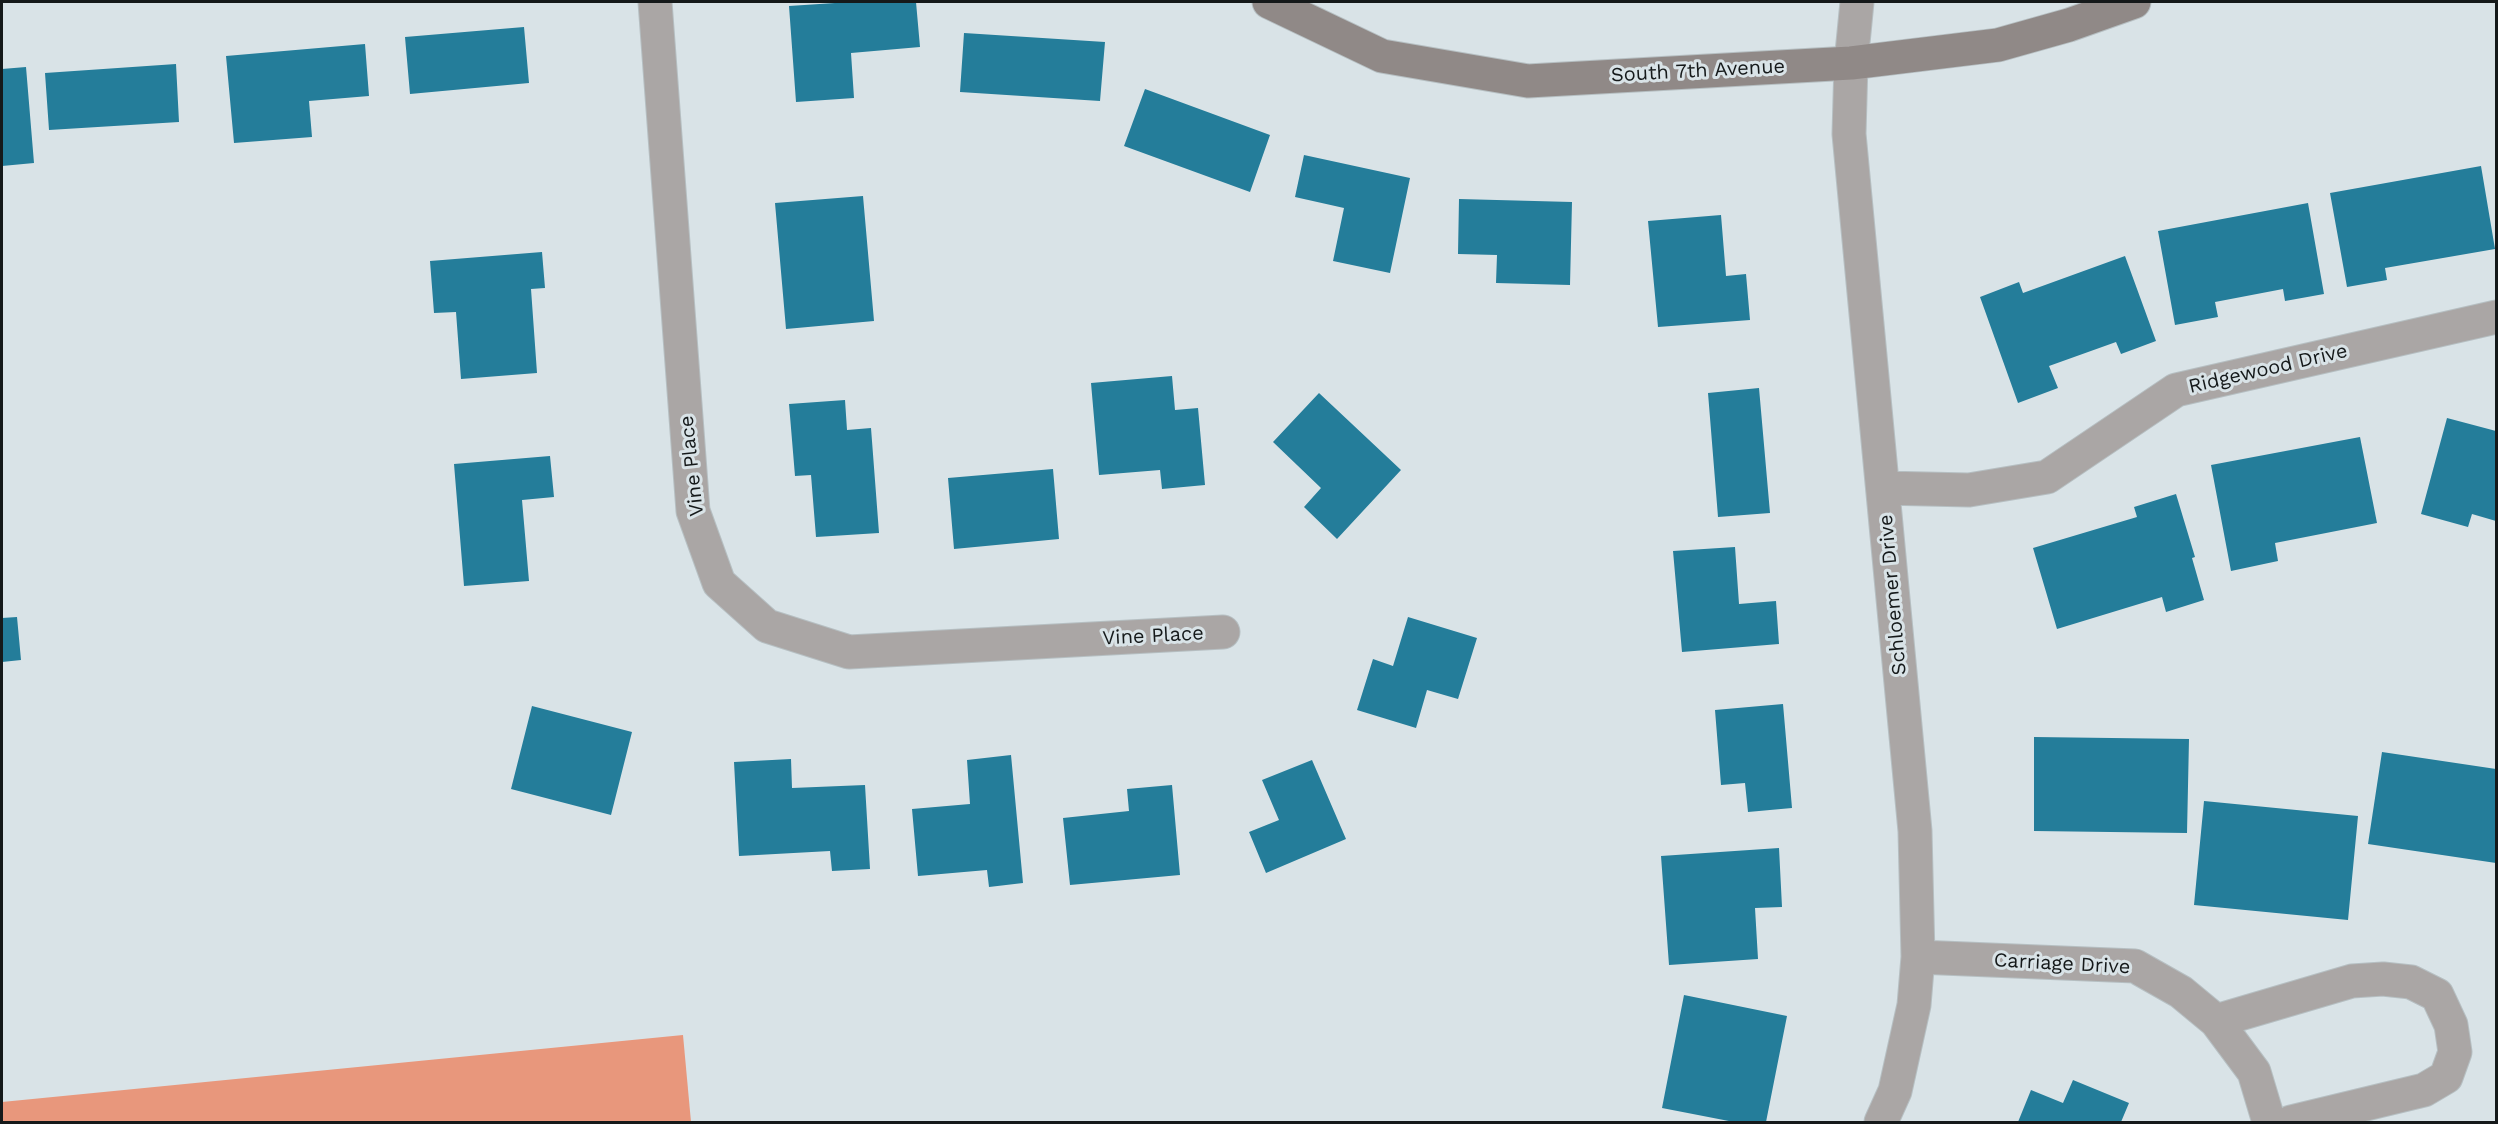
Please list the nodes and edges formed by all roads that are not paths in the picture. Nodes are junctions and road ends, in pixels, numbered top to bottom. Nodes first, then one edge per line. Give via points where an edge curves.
1 (655, 2) edge
2 (1269, 2) edge
3 (1857, 2) edge
4 (2134, 2) edge
5 (1851, 63) junction
6 (2496, 316) edge
7 (1883, 488) junction
8 (1223, 632) dead end
9 (1918, 957) junction
10 (2216, 1021) junction
11 (1881, 1122) edge
12 (2269, 1122) edge
13 (2291, 1122) edge

1 - 8 street, Vine Place via 693,511 718,583 767,626 849,652
2 - 5 street, South 7th Avenue via 1382,56 1527,81
3 - 5 street, Schloemer Drive
4 - 5 street, South 7th Avenue via 1998,45
5 - 7 street, Schloemer Drive via 1849,134
6 - 7 street, Ridgewood Drive via 2176,390 2047,477 1969,490
7 - 9 street, Schloemer Drive via 1915,831
9 - 10 street, Carriage Drive via 2135,966 2181,992
9 - 11 street, Schloemer Drive via 1914,1005 1895,1091
10 - 12 street, Carriage Drive via 2254,1072
10 - 13 street via 2352,981 2411,982 2437,995 2451,1025 2455,1052 2446,1077 2424,1090

